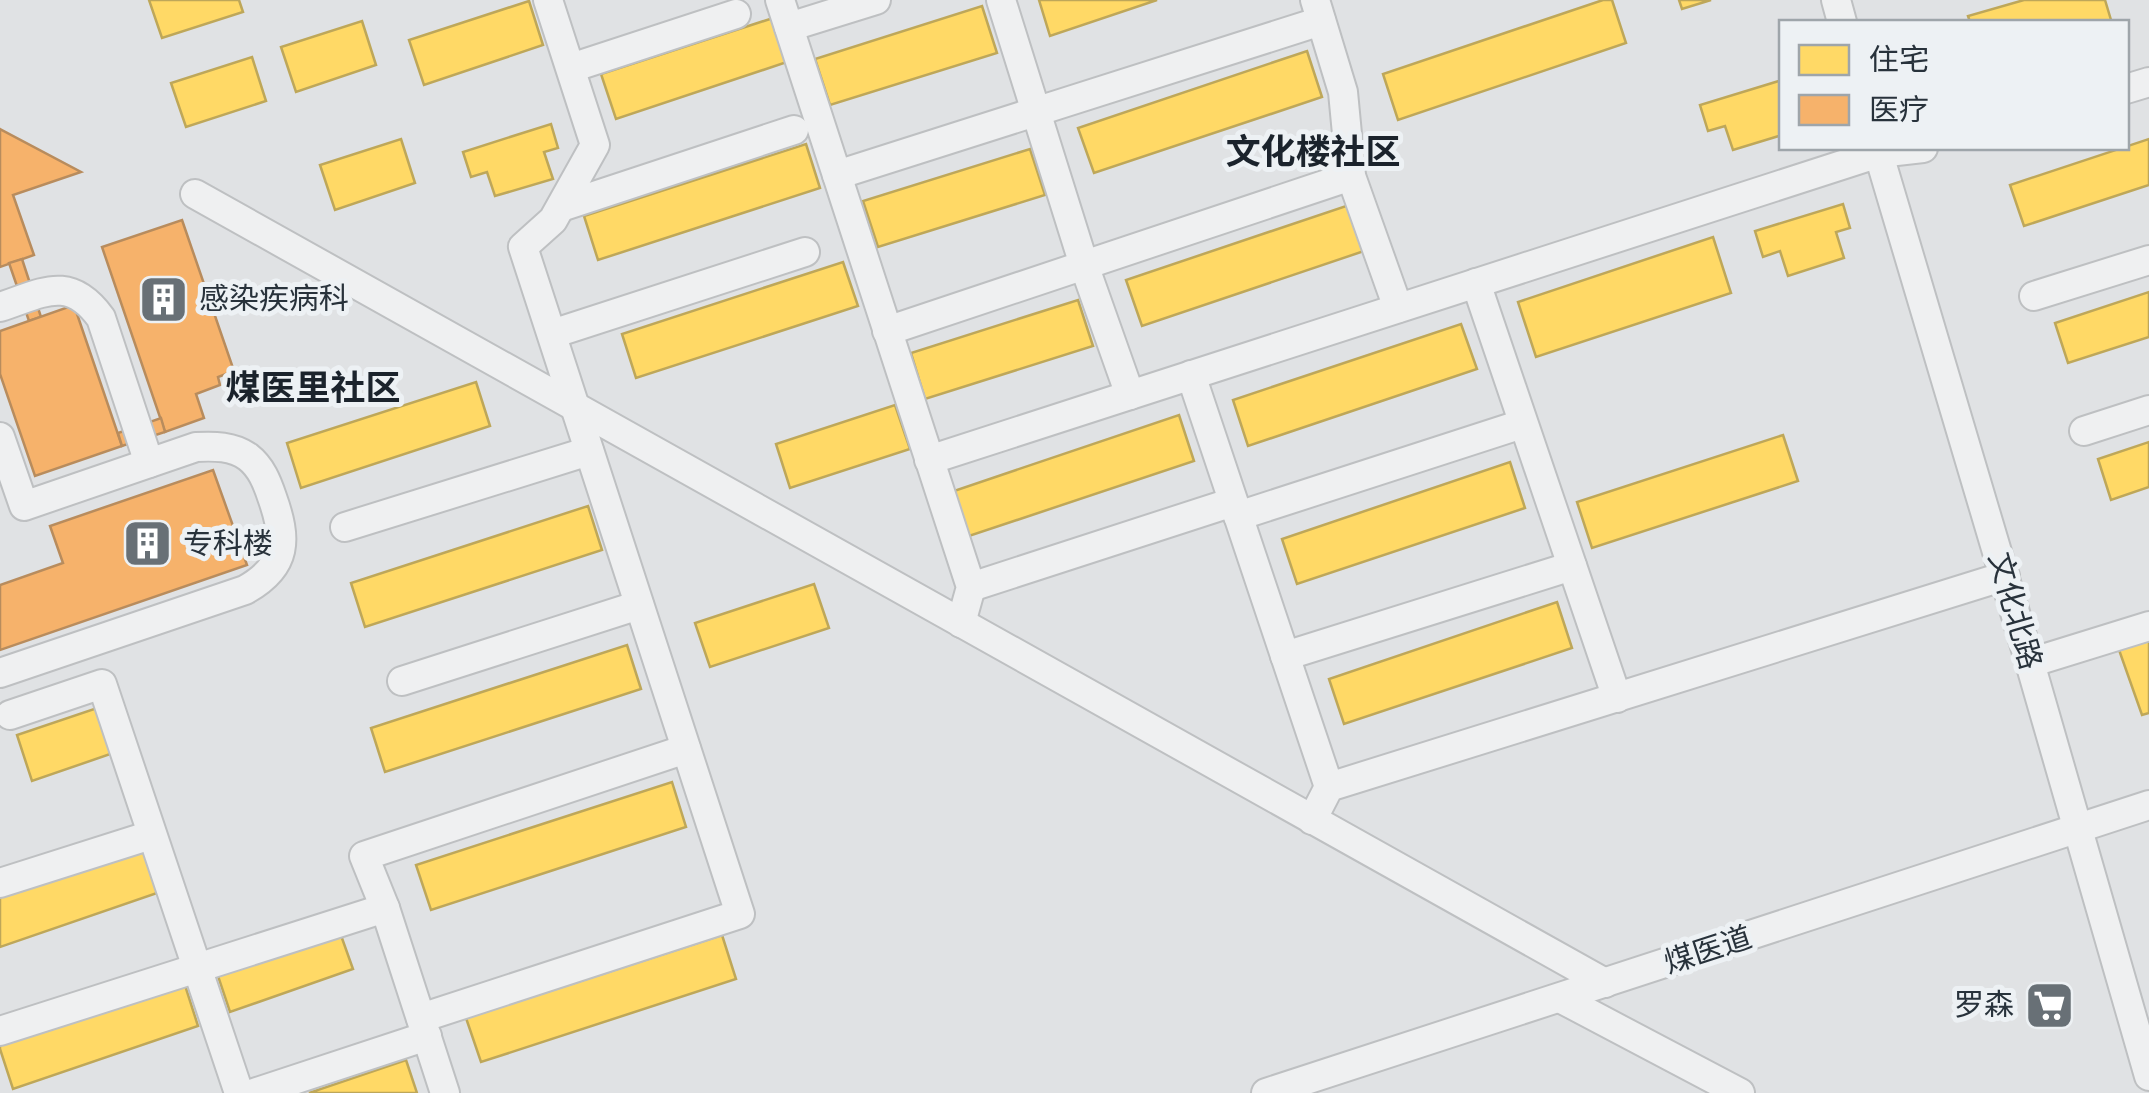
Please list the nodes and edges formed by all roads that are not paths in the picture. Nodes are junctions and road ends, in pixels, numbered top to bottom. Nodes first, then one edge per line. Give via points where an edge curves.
1 (548, 0) edge
2 (780, 0) edge
3 (876, 0) edge
4 (1001, 0) edge
5 (1318, 10) edge
6 (736, 14) dead end
7 (789, 27) junction
8 (570, 68) junction
9 (1036, 112) junction
10 (794, 130) dead end
11 (1878, 150) edge
12 (837, 175) junction
13 (1351, 176) junction
14 (195, 194) dead end
15 (560, 207) junction
16 (805, 252) dead end
17 (2149, 260) edge
18 (1084, 265) junction
19 (1476, 283) junction
20 (2034, 296) dead end
21 (0, 307) edge
22 (1398, 308) junction
23 (887, 331) junction
24 (552, 334) junction
25 (1191, 375) junction
26 (1130, 395) junction
27 (576, 407) junction
28 (2149, 410) edge
29 (1522, 424) junction
30 (2084, 431) dead end
31 (0, 437) edge
32 (590, 451) junction
33 (929, 460) junction
34 (149, 463) junction
35 (1236, 509) junction
36 (345, 527) dead end
37 (1572, 566) junction
38 (2005, 576) junction
39 (971, 587) junction
40 (640, 605) junction
41 (961, 623) junction
42 (2149, 626) edge
43 (1285, 656) junction
44 (2030, 663) junction
45 (0, 674) edge
46 (402, 681) dead end
47 (1616, 698) junction
48 (10, 715) dead end
49 (686, 750) junction
50 (1328, 787) junction
51 (2149, 805) edge
52 (1312, 820) junction
53 (2078, 828) junction
54 (151, 835) junction
55 (0, 884) edge
56 (385, 908) junction
57 (196, 968) junction
58 (1606, 984) junction
59 (1560, 998) junction
60 (424, 1027) junction
61 (0, 1030) edge
62 (2149, 1076) edge
63 (238, 1093) edge
64 (254, 1093) edge
65 (446, 1093) edge
66 (1266, 1093) edge
67 (1740, 1093) edge

1 - 8 street
2 - 7 street
3 - 7 street
4 - 9 street
5 - 9 street
5 - 13 street via 1343,92
6 - 8 street
7 - 12 street
8 - 15 street via 595,145
9 - 12 street
9 - 18 street
10 - 15 street
11 - 19 street
11 - 38 street, 文化北路
12 - 23 street
13 - 18 street
13 - 22 street
14 - 27 street
15 - 24 street via 523,246
16 - 24 street
17 - 20 street
18 - 23 street
18 - 26 street
19 - 22 street
19 - 29 street
21 - 34 street via 57,288 89,302 101,318
22 - 25 street
23 - 33 street
24 - 27 street
25 - 26 street
25 - 35 street
26 - 33 street
27 - 32 street
27 - 41 street
28 - 30 street
29 - 35 street
29 - 37 street
31 - 34 street via 24,506
32 - 36 street
32 - 40 street
33 - 39 street
34 - 45 street via 215,446 249,458 266,479 282,525 272,570 246,590
35 - 39 street
35 - 43 street
37 - 43 street
37 - 47 street
38 - 44 street, 文化北路
38 - 47 street
39 - 41 street
40 - 46 street
40 - 49 street
41 - 52 street
42 - 44 street
43 - 50 street
44 - 53 street, 文化北路
47 - 50 street
48 - 54 street via 102,684
49 - 56 street via 364,856
49 - 60 street via 740,914
50 - 52 street
51 - 53 street, 煤医道
52 - 58 street
53 - 58 street, 煤医道
53 - 62 street, 文化北路
54 - 55 street
54 - 57 street
56 - 57 street
56 - 60 street
57 - 61 street
57 - 63 street
58 - 59 street, 煤医道
59 - 66 street, 煤医道
59 - 67 street
60 - 64 street
60 - 65 street

